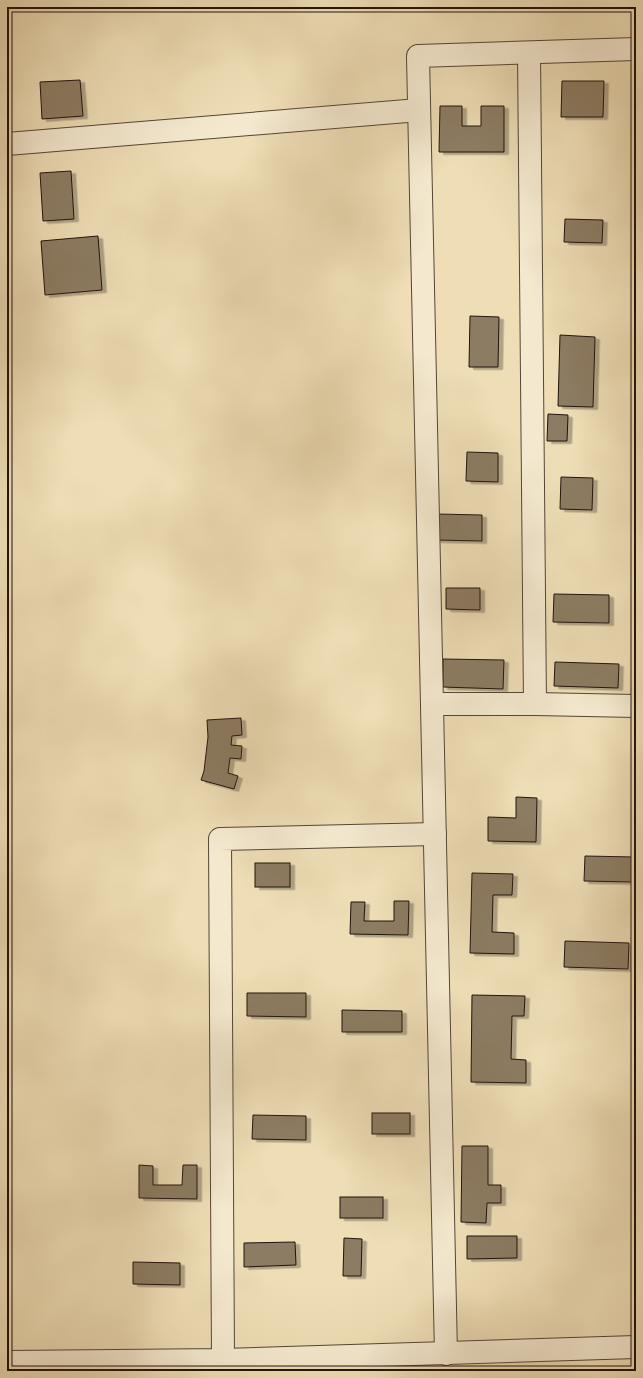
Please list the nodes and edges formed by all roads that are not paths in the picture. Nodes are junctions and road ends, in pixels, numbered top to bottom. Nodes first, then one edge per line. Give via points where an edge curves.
1 (636, 49) edge
2 (529, 53) junction
3 (419, 110) junction
4 (7, 144) edge
5 (432, 704) junction
6 (535, 704) junction
7 (636, 706) edge
8 (435, 834) junction
9 (636, 1347) edge
10 (446, 1354) junction
11 (223, 1360) junction
12 (7, 1362) edge

1 - 2 street
2 - 3 street via 418,56
2 - 6 street
3 - 4 street
3 - 5 street
5 - 6 street
5 - 8 street
6 - 7 street
8 - 10 street
8 - 11 street via 220,839
9 - 10 street
10 - 11 street
11 - 12 street

